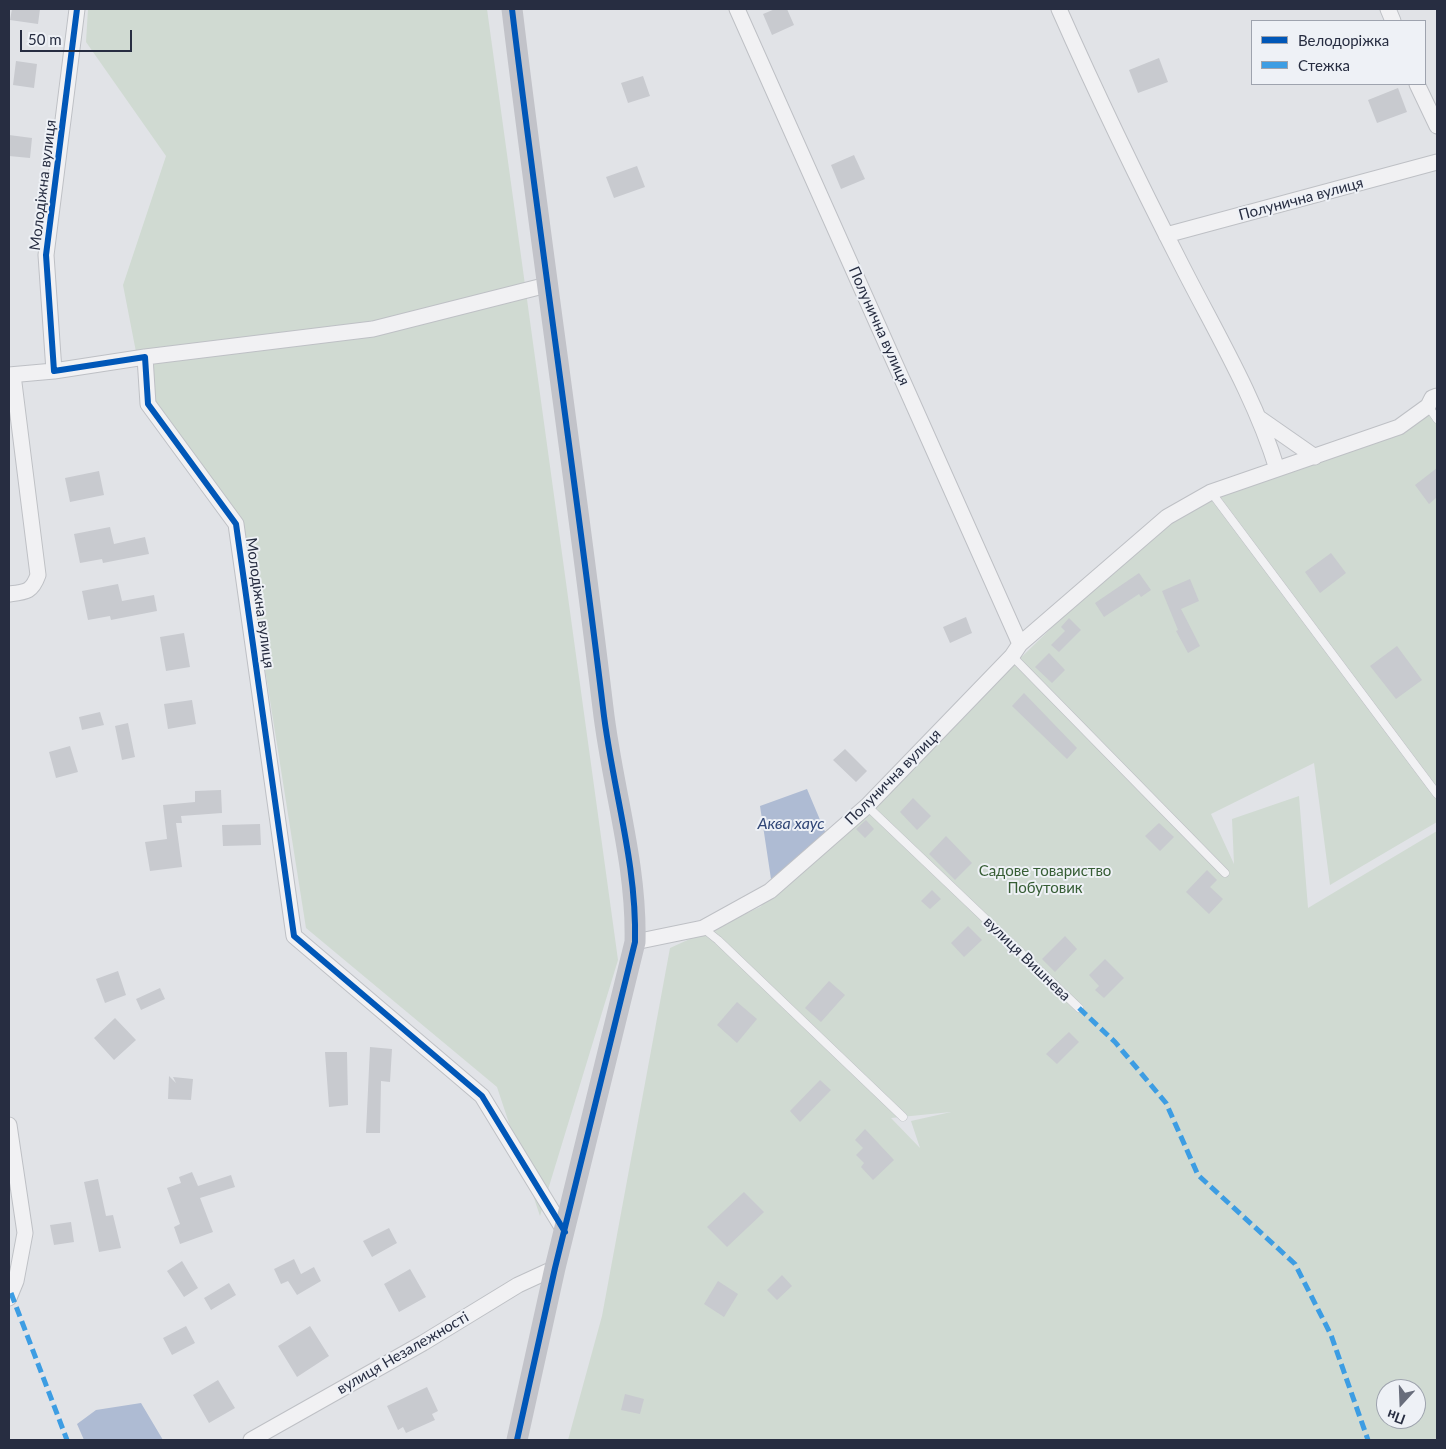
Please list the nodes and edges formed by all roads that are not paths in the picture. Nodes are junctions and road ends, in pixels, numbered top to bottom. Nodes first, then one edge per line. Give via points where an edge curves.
1 (77, 9) edge
2 (512, 9) edge
3 (737, 9) edge
4 (1059, 9) edge
5 (1417, 85) edge
6 (1437, 126) edge
7 (1437, 162) edge
8 (1166, 235) junction
9 (547, 285) junction
10 (144, 357) junction
11 (54, 371) junction
12 (11, 375) edge
13 (1433, 401) edge
14 (1259, 418) junction
15 (1437, 419) edge
16 (1315, 457) junction
17 (1277, 469) junction
18 (1211, 492) junction
19 (9, 594) edge
20 (1016, 650) junction
21 (1437, 794) edge
22 (867, 806) junction
23 (1225, 873) dead end
24 (703, 928) junction
25 (635, 942) junction
26 (1079, 1008) dead end
27 (903, 1117) dead end
28 (9, 1125) edge
29 (565, 1232) junction
30 (555, 1268) junction
31 (9, 1298) edge
32 (251, 1440) edge
33 (517, 1440) edge

1 - 11 street, Молодіжна вулиця via 46,255
2 - 9 main road
3 - 20 street, Полунична вулиця
4 - 8 street
5 - 6 street
7 - 8 street, Полунична вулиця
8 - 14 street
9 - 10 street via 373,329
9 - 25 main road via 604,722 629,850
10 - 11 street
10 - 29 street, Молодіжна вулиця via 148,404 236,524 294,936 482,1096
11 - 12 street
12 - 19 street via 38,574 34,586 26,592
13 - 15 lane
13 - 16 street, Полунична вулиця via 1400,426
14 - 16 street
14 - 17 street
16 - 17 street, Полунична вулиця
17 - 18 street, Полунична вулиця
18 - 20 street, Полунична вулиця via 1167,517
18 - 21 lane
20 - 22 street, Полунична вулиця
20 - 23 lane
22 - 24 street, Полунична вулиця via 770,891
22 - 26 lane, вулиця Вишнева
24 - 25 street, Полунична вулиця
24 - 27 lane
25 - 29 main road
28 - 31 street via 25,1233 16,1281
29 - 30 main road
30 - 32 street, вулиця Незалежності via 518,1285
30 - 33 main road

